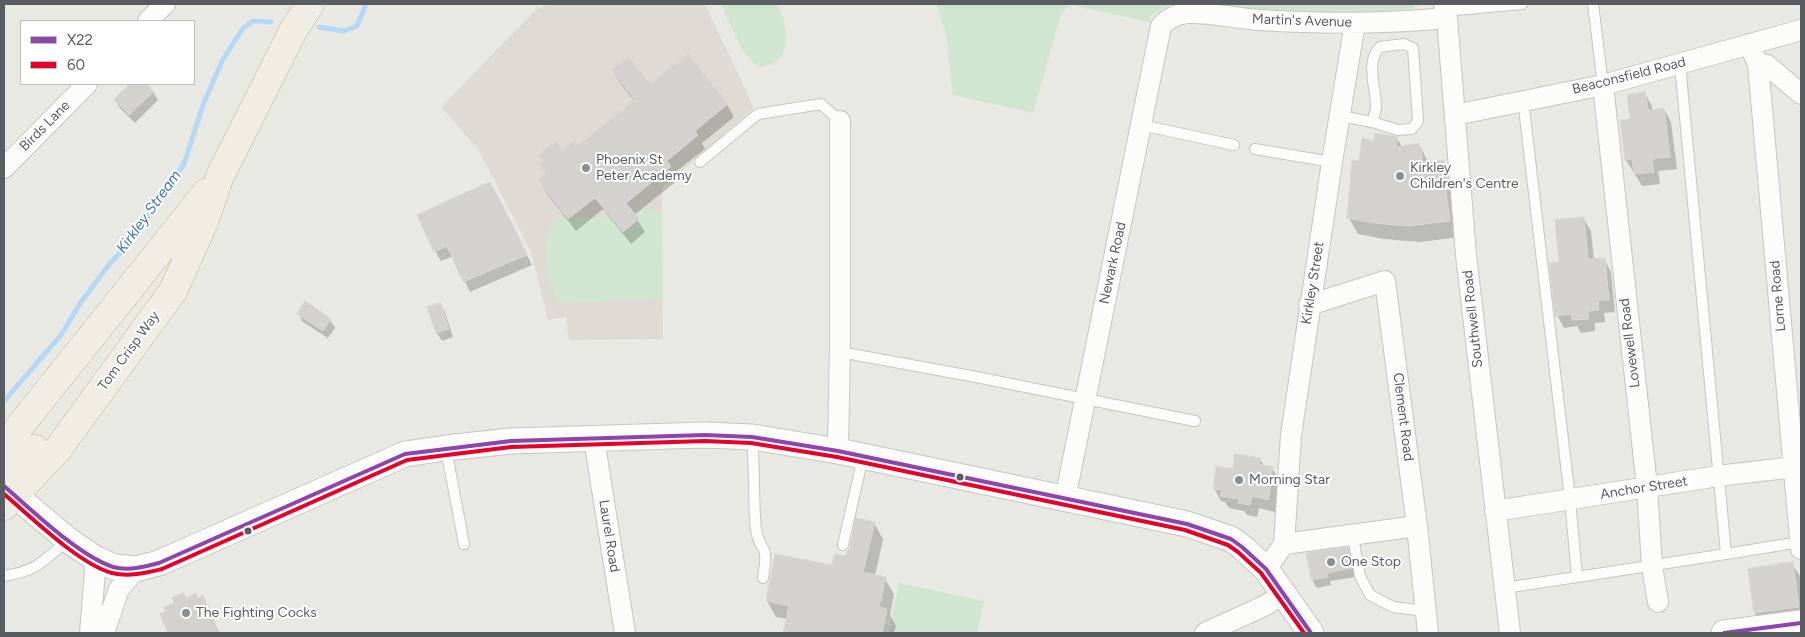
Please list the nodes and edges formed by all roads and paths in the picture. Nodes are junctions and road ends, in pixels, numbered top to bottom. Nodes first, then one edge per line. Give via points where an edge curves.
1 (165, 4) edge
2 (310, 4) edge
3 (1522, 4) edge
4 (1593, 4) edge
5 (1445, 11) edge
6 (149, 20) edge
7 (1355, 23) junction
8 (1161, 26) joint
9 (1801, 30) edge
10 (1749, 44) junction
11 (1680, 64) junction
12 (1758, 64) junction
13 (1603, 84) junction
14 (86, 85) edge
15 (1801, 94) edge
16 (1523, 100) junction
17 (1455, 115) junction
18 (1340, 116) junction
19 (840, 121) joint
20 (1372, 122) junction
21 (1141, 124) junction
22 (1234, 145) dead end
23 (1256, 149) dead end
24 (700, 162) dead end
25 (1332, 162) junction
26 (4, 168) edge
27 (220, 176) junction
28 (1310, 305) junction
29 (840, 352) junction
30 (1085, 399) junction
31 (1196, 421) dead end
32 (752, 437) junction
33 (594, 439) junction
34 (4, 446) edge
35 (446, 448) junction
36 (838, 451) junction
37 (863, 456) junction
38 (1797, 466) edge
39 (1718, 476) junction
40 (1647, 487) junction
41 (6, 491) edge
42 (1065, 499) junction
43 (1570, 499) junction
44 (1495, 512) junction
45 (1417, 526) junction
46 (1353, 536) junction
47 (68, 540) junction
48 (464, 544) dead end
49 (1284, 544) junction
50 (842, 545) dead end
51 (1801, 545) edge
52 (1726, 554) junction
53 (96, 558) junction
54 (1652, 566) junction
55 (136, 569) junction
56 (1266, 569) junction
57 (4, 576) edge
58 (1577, 577) junction
59 (763, 578) dead end
60 (1504, 588) junction
61 (1284, 594) junction
62 (1658, 602) dead end
63 (1426, 611) junction
64 (1801, 623) edge
65 (1750, 631) edge
66 (90, 633) edge
67 (104, 633) edge
68 (625, 633) edge
69 (1205, 633) edge
70 (1311, 633) edge
71 (1428, 633) edge
72 (1510, 633) edge
73 (1724, 633) edge

1 - 6 street
2 - 27 highway, Tom Crisp Way
3 - 5 lane
4 - 13 lane
5 - 7 street, Martin's Avenue via 1390,23
5 - 17 street, Southwell Road
7 - 8 street, Martin's Avenue via 1256,20 1190,13 1173,16
7 - 18 street, Kirkley Street
8 - 21 street, Newark Road
9 - 10 street, Beaconsfield Road
10 - 11 street, Beaconsfield Road
10 - 12 street, Lorne Road
11 - 13 street, Beaconsfield Road
11 - 39 lane
12 - 15 street via 1768,65
12 - 38 street, Lorne Road
13 - 16 street, Beaconsfield Road
13 - 40 street, Lovewell Road
14 - 26 street, Birds Lane
16 - 17 street, Beaconsfield Road
16 - 43 lane
17 - 44 street, Southwell Road via 1466,255
18 - 20 lane
18 - 25 street, Kirkley Street
19 - 24 lane via 821,104 758,114
19 - 29 street
20 - 20 lane via 1376,108 1373,54 1380,47 1404,44 1413,48 1418,121 1412,129 1398,130
21 - 22 lane
21 - 30 street, Newark Road
23 - 25 lane
25 - 28 street, Kirkley Street
27 - 34 highway, Tom Crisp Way
27 - 41 highway, Tom Crisp Way via 204,222 172,291 58,449
28 - 45 street, Clement Road via 1386,281
28 - 49 street, Kirkley Street via 1291,435
29 - 30 lane
29 - 36 street
30 - 31 lane
30 - 42 street, Newark Road
32 - 33 street via 705,435
32 - 36 street
32 - 59 lane via 757,541 765,554
33 - 35 street via 511,441
33 - 68 street, Laurel Road
35 - 48 lane
35 - 55 street via 405,454 159,563
36 - 37 street
37 - 42 street
37 - 50 lane
38 - 39 street, Anchor Street
38 - 51 street, Lorne Road
39 - 40 street, Anchor Street
39 - 52 lane
40 - 43 street, Anchor Street
40 - 54 street, Lovewell Road
41 - 47 street
42 - 56 street via 1187,524 1231,538
43 - 44 street, Anchor Street
43 - 58 lane
44 - 60 street, Southwell Road
45 - 46 street
45 - 63 street, Clement Road
46 - 49 street
46 - 63 lane via 1360,576 1370,595 1393,607
47 - 53 street
47 - 57 lane via 36,567
49 - 56 street
51 - 52 lane
52 - 54 lane
53 - 55 street via 114,567
53 - 66 street
54 - 58 lane
54 - 62 street, Lovewell Road
55 - 67 street via 119,589
56 - 61 street
58 - 60 lane
60 - 72 street, Southwell Road
61 - 69 street
61 - 70 street
63 - 71 street, Clement Road
64 - 65 street
65 - 73 street

